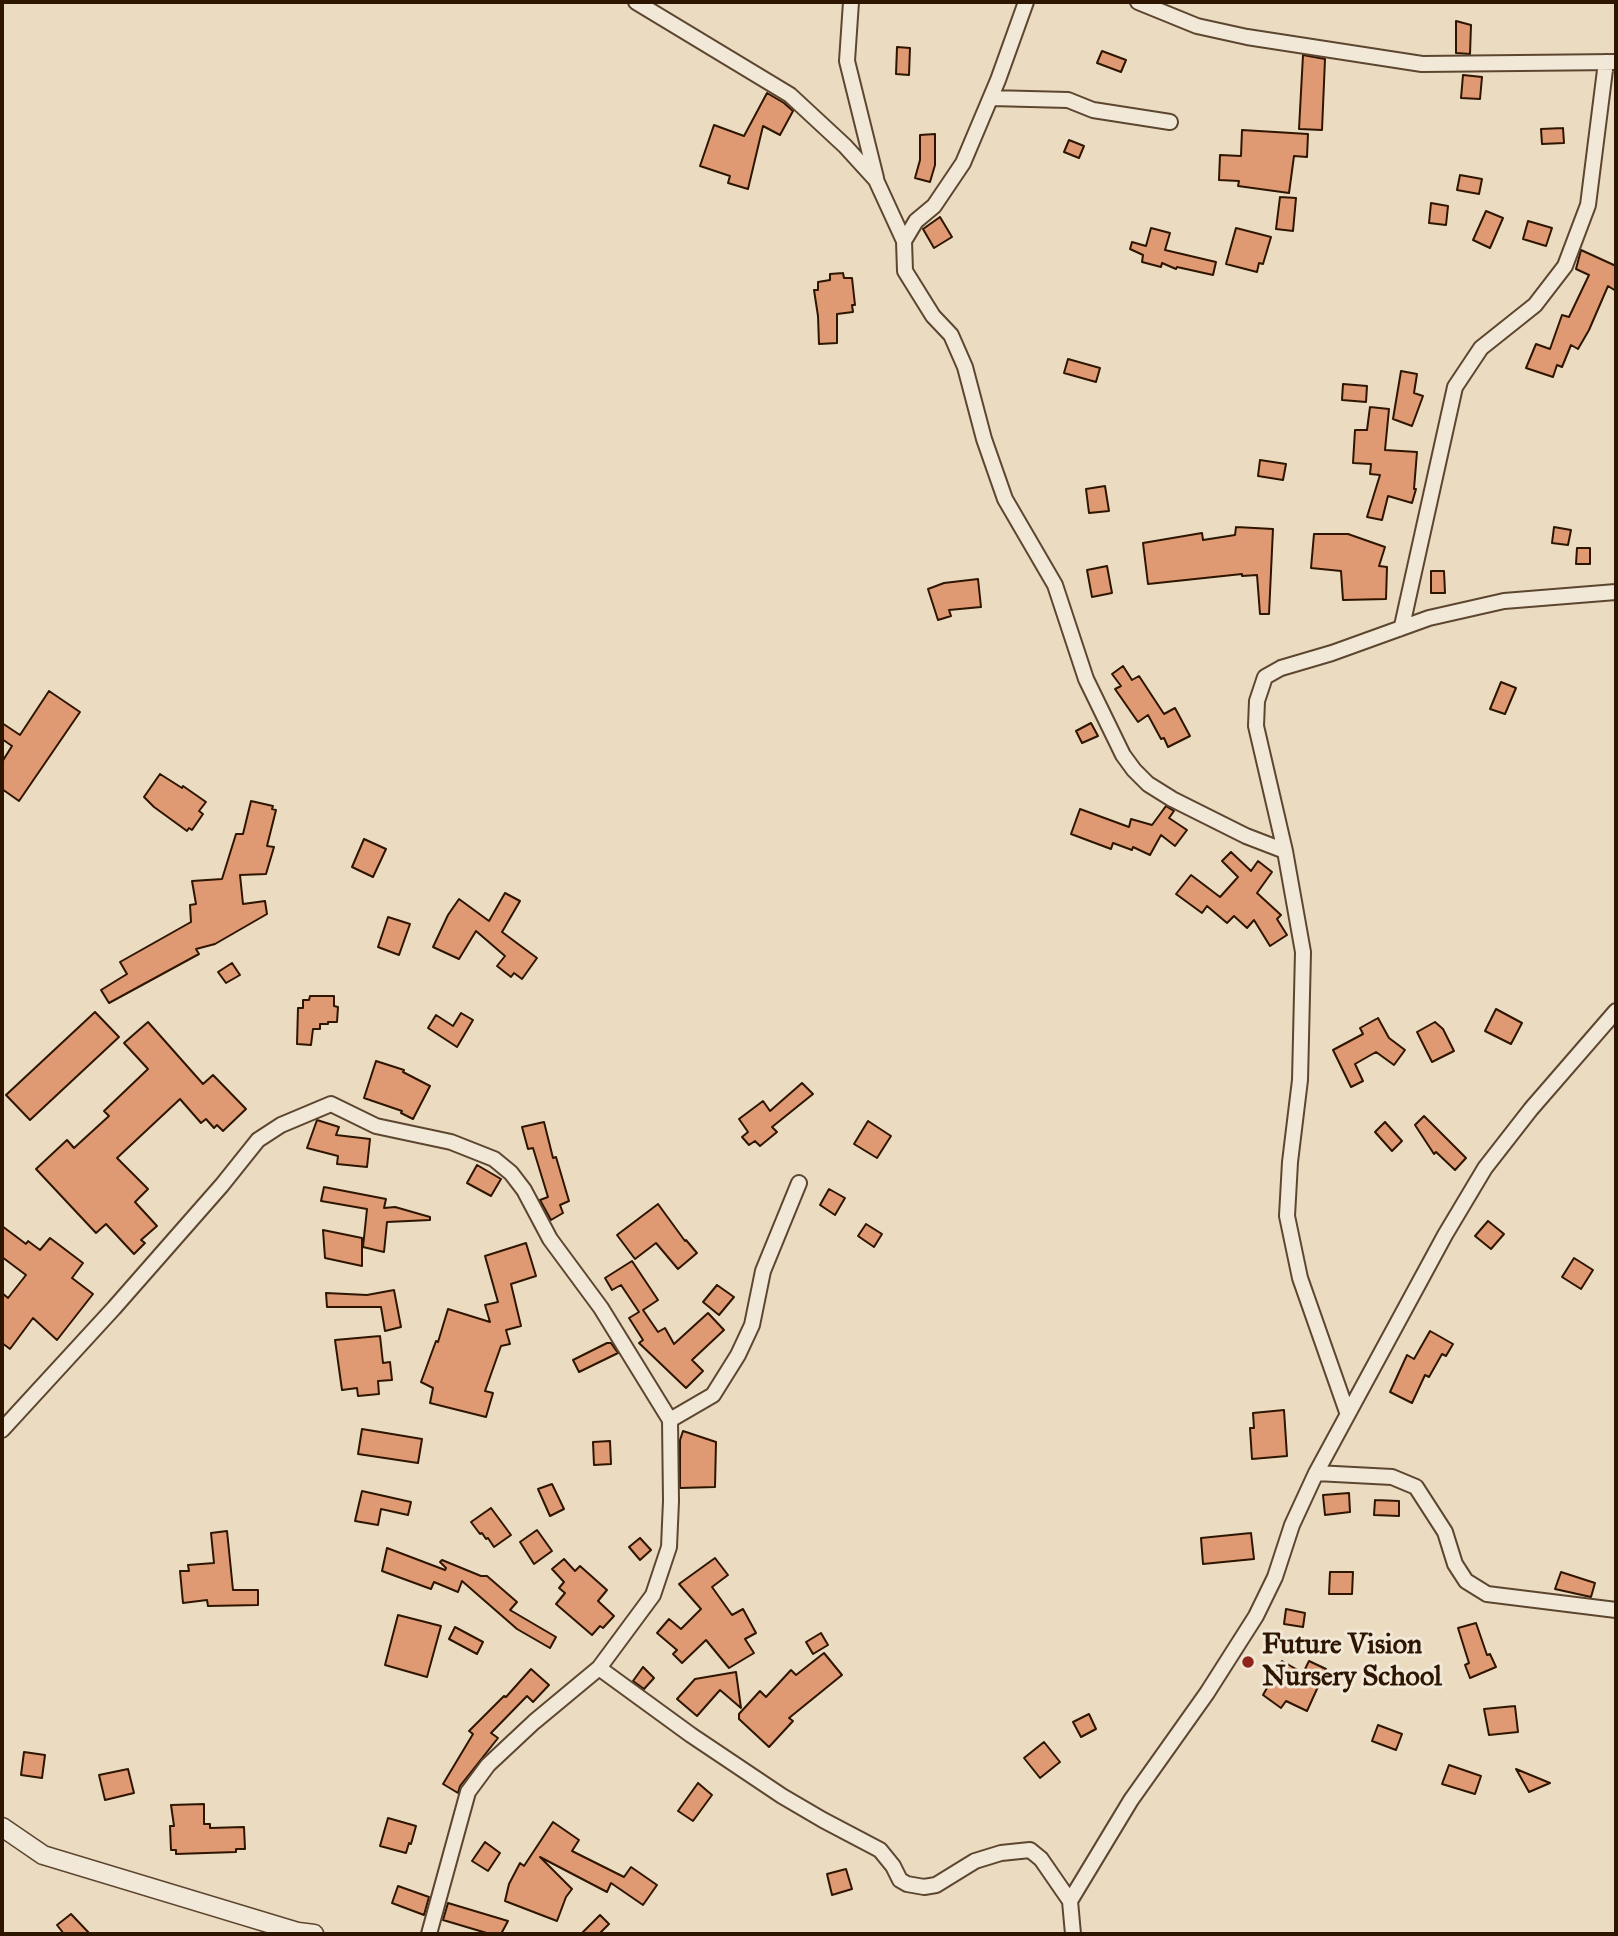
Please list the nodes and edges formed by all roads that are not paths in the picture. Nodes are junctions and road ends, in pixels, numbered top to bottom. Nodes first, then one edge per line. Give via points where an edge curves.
1 (636, 2) edge
2 (851, 2) edge
3 (1026, 2) edge
4 (1138, 2) edge
5 (1611, 62) edge
6 (991, 97) junction
7 (1170, 122) dead end
8 (876, 180) junction
9 (904, 241) junction
10 (1616, 592) edge
11 (1399, 629) junction
12 (1285, 851) junction
13 (1616, 1011) edge
14 (799, 1183) dead end
15 (1348, 1412) junction
16 (670, 1420) junction
17 (2, 1430) edge
18 (1316, 1473) junction
19 (1616, 1610) edge
20 (599, 1668) junction
21 (5, 1835) edge
22 (1070, 1901) junction
23 (314, 1934) edge
24 (429, 1934) edge
25 (1073, 1934) edge

1 - 8 street via 790,95
2 - 8 street via 847,61
3 - 6 street
4 - 5 street via 1197,26 1247,37 1422,64
5 - 11 street via 1588,205 1565,267 1535,305 1481,348 1455,387
6 - 7 street via 1068,100 1093,110
6 - 9 street via 963,163
8 - 9 street
9 - 12 street via 905,271 933,316 951,335 1005,499 1055,585 1086,679 1123,755 1148,784 1172,799
10 - 11 street via 1504,601
11 - 12 street via 1265,677 1257,701 1256,726
12 - 15 street via 1303,952 1300,1080 1287,1216 1300,1278
13 - 15 street via 1485,1168
14 - 16 street via 763,1271 752,1325 738,1355 713,1395
15 - 18 street
16 - 17 street via 511,1172 495,1159 451,1142 376,1126 331,1104 258,1140
16 - 20 street via 669,1547 653,1595
18 - 19 street via 1392,1477 1416,1487 1445,1532 1466,1581 1487,1594
18 - 22 street via 1256,1616 1131,1801
20 - 22 street via 782,1796 880,1850 907,1884 936,1885 975,1861 1030,1850
20 - 24 street via 534,1721 488,1765 468,1793
21 - 23 street via 43,1855
22 - 25 street

